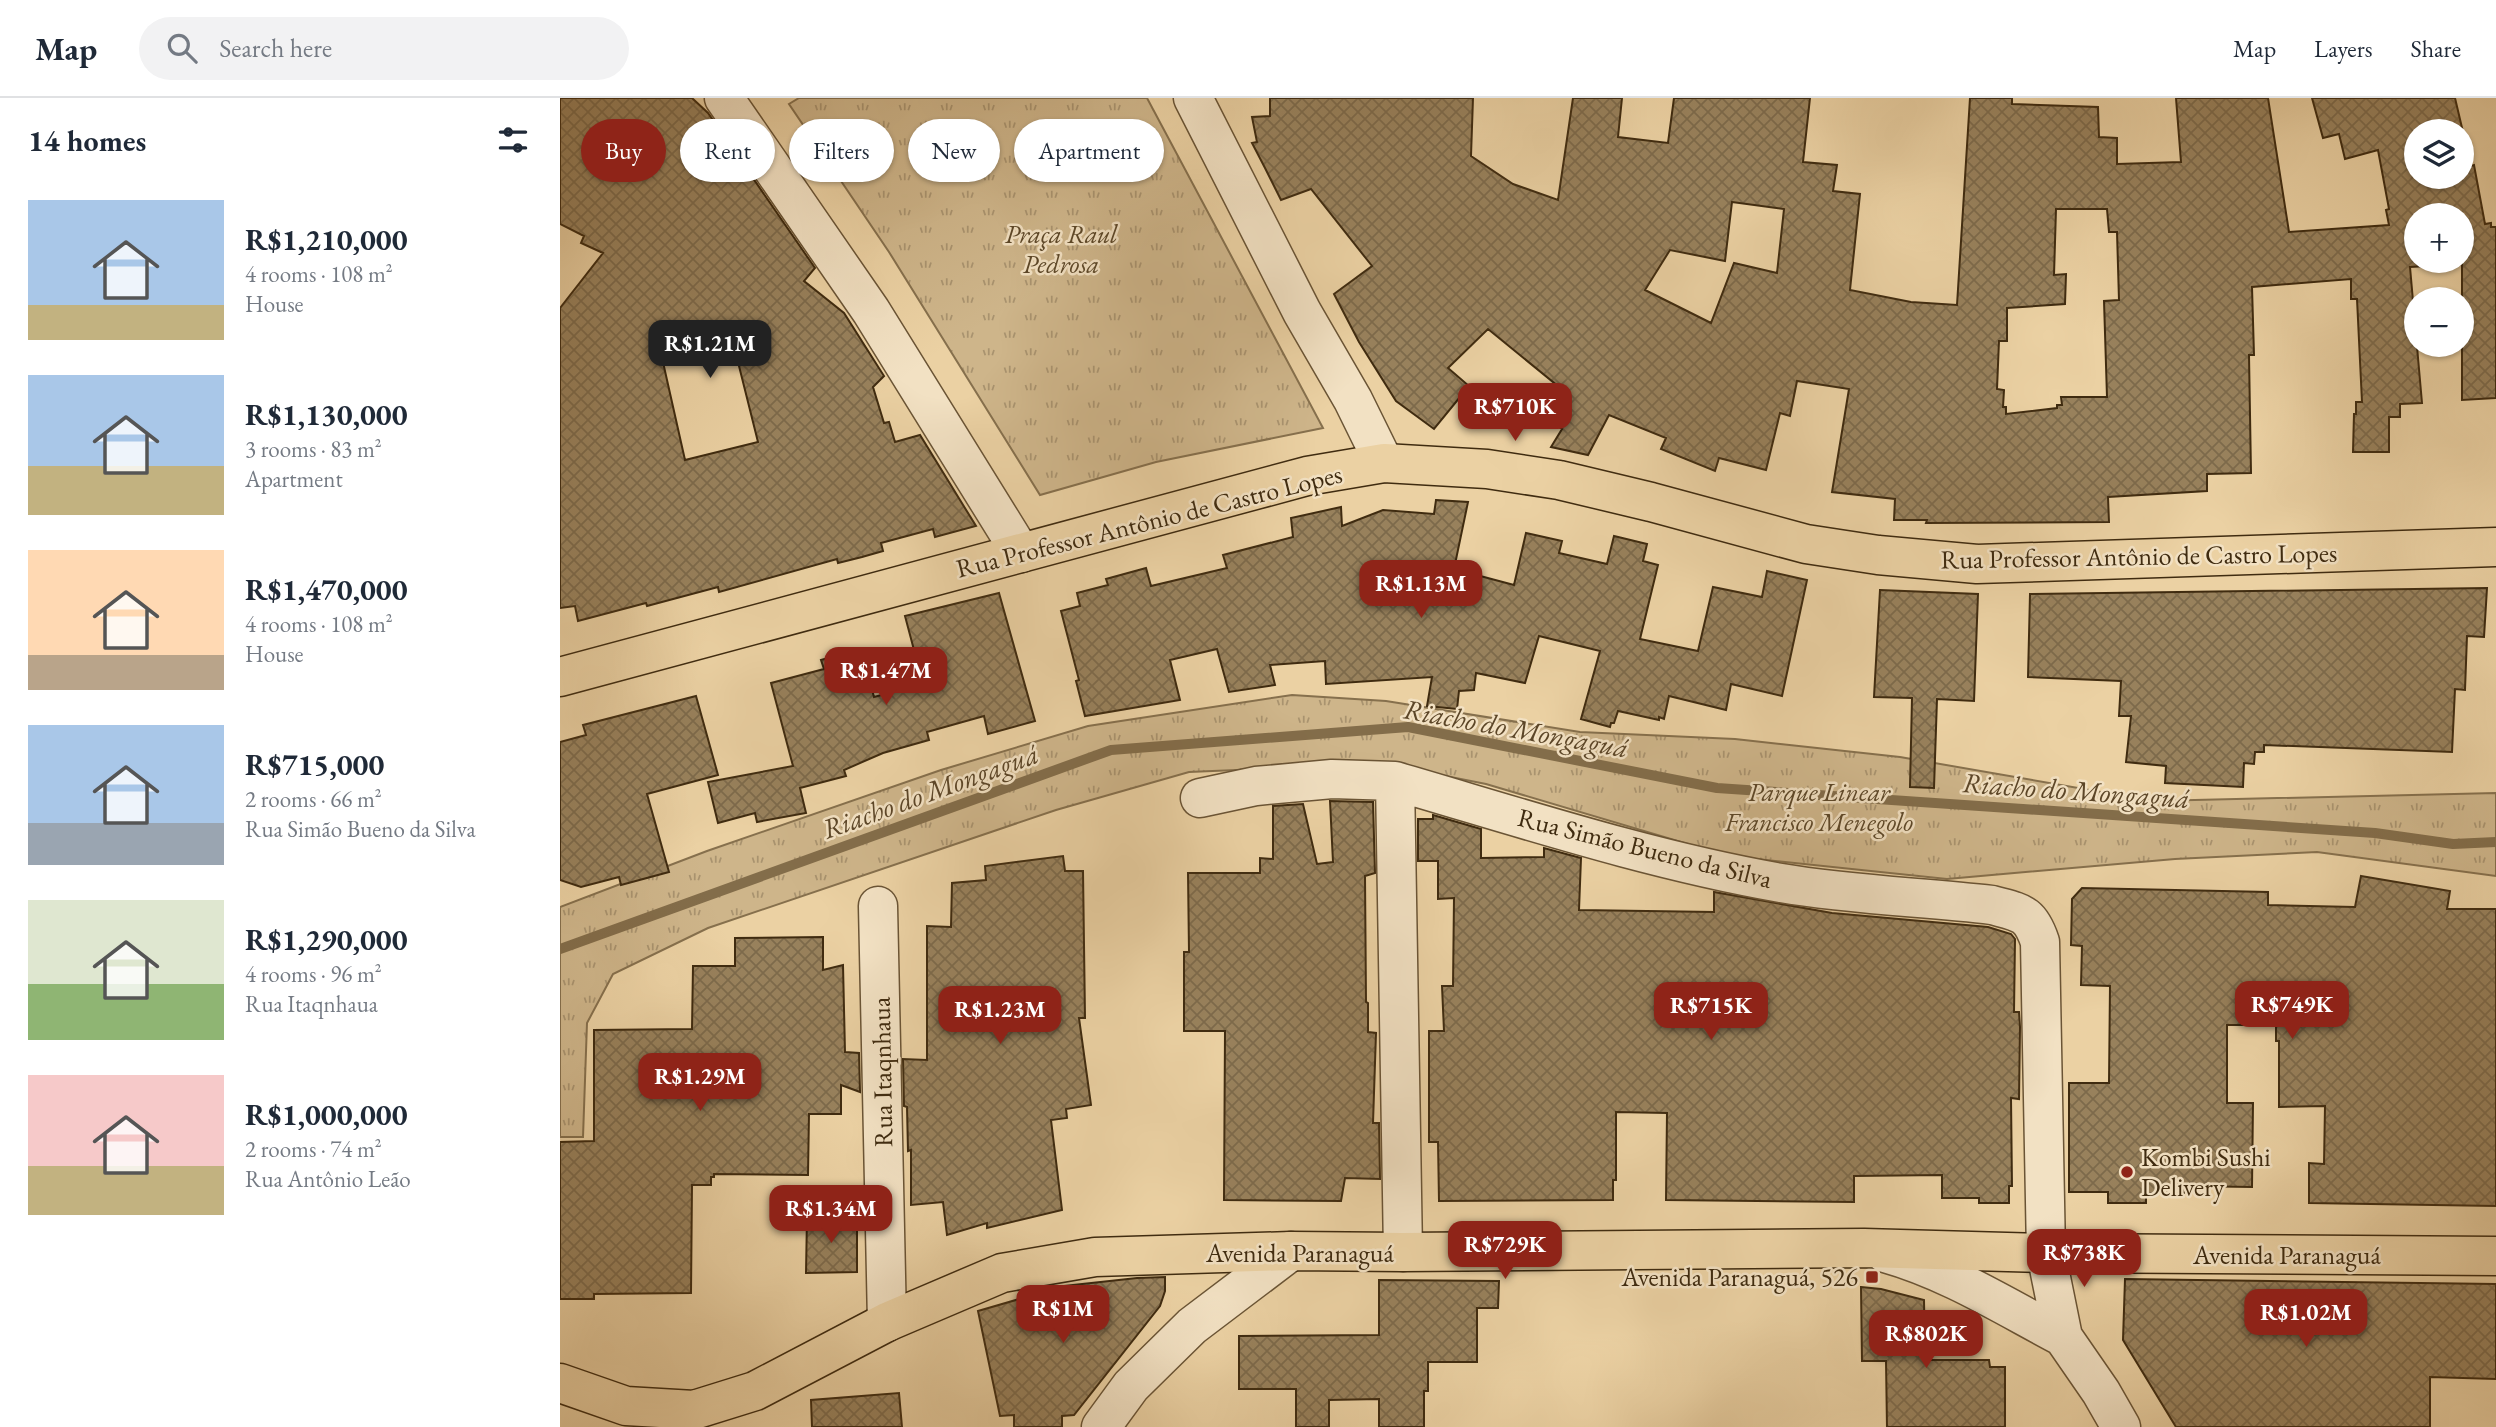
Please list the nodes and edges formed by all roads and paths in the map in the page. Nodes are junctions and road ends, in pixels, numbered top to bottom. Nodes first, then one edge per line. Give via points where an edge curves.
1 (724, 98) edge
2 (1193, 98) edge
3 (1384, 463) junction
4 (2496, 547) edge
5 (1021, 553) junction
6 (560, 677) edge
7 (1395, 781) junction
8 (1200, 799) dead end
9 (878, 906) dead end
10 (1864, 1248) junction
11 (1291, 1251) junction
12 (1403, 1252) junction
13 (2046, 1253) junction
14 (2496, 1256) edge
15 (887, 1322) junction
16 (2063, 1337) junction
17 (560, 1382) edge
18 (1101, 1427) edge
19 (2121, 1427) edge

1 - 5 street via 871,311
2 - 3 street
3 - 4 main road, Rua Professor Antônio de Castro Lopes via 1487,469 1559,480 1805,544 1977,564
3 - 5 main road, Rua Professor Antônio de Castro Lopes via 1307,475
5 - 6 main road, Rua Professor Antônio de Castro Lopes
7 - 8 street, Rua Simão Bueno da Silva via 1319,780 1256,786
7 - 12 street
7 - 13 street, Rua Simão Bueno da Silva via 1624,848 1711,868 1829,891 1992,905 2033,922 2040,942
9 - 15 street, Rua Itaqnhaua
10 - 12 main road, Avenida Paranaguá
10 - 13 main road, Avenida Paranaguá
10 - 16 street via 1917,1262
11 - 12 main road, Avenida Paranaguá
11 - 15 main road, Avenida Paranaguá via 1095,1256 1002,1273
11 - 18 street via 1192,1326 1131,1386
13 - 14 main road, Avenida Paranaguá
13 - 16 street, Rua Simão Bueno da Silva
15 - 17 main road, Avenida Paranaguá via 755,1391 694,1410 626,1406
16 - 19 street

